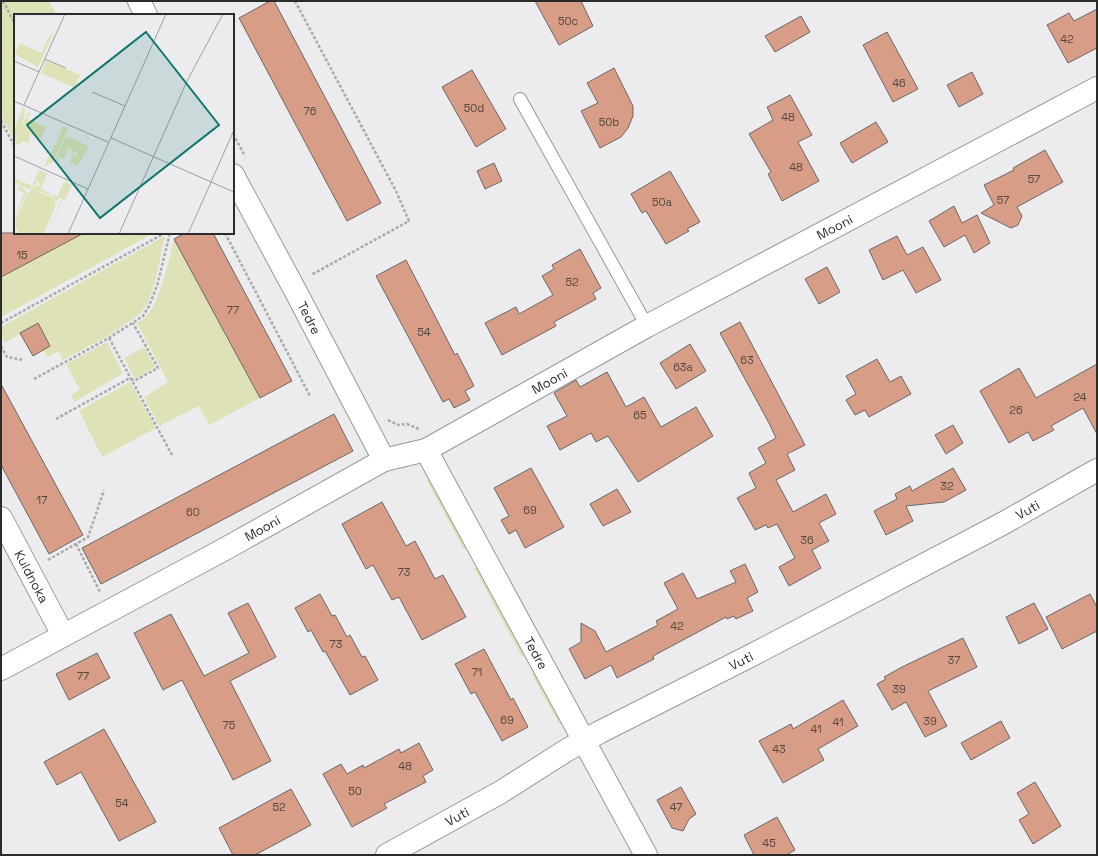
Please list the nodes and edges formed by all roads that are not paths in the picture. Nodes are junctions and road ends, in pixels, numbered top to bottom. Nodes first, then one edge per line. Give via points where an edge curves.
1 (139, 1) edge
2 (146, 14) edge
3 (1097, 88) edge
4 (520, 99) dead end
5 (234, 178) edge
6 (647, 326) junction
7 (426, 450) junction
8 (384, 460) junction
9 (1097, 470) edge
10 (1, 518) edge
11 (63, 635) junction
12 (1, 669) edge
13 (584, 741) junction
14 (387, 855) edge
15 (646, 855) edge

1 - 2 street
3 - 6 street, Mooni
4 - 6 lane
5 - 8 street, Tedre
6 - 7 street, Mooni
7 - 8 street, Mooni
7 - 13 street, Tedre
8 - 11 street, Mooni
9 - 13 street, Vuti via 1002,524
10 - 11 street, Kuldnoka
11 - 12 street, Mooni
13 - 14 street, Vuti via 501,792
13 - 15 street, Tedre

